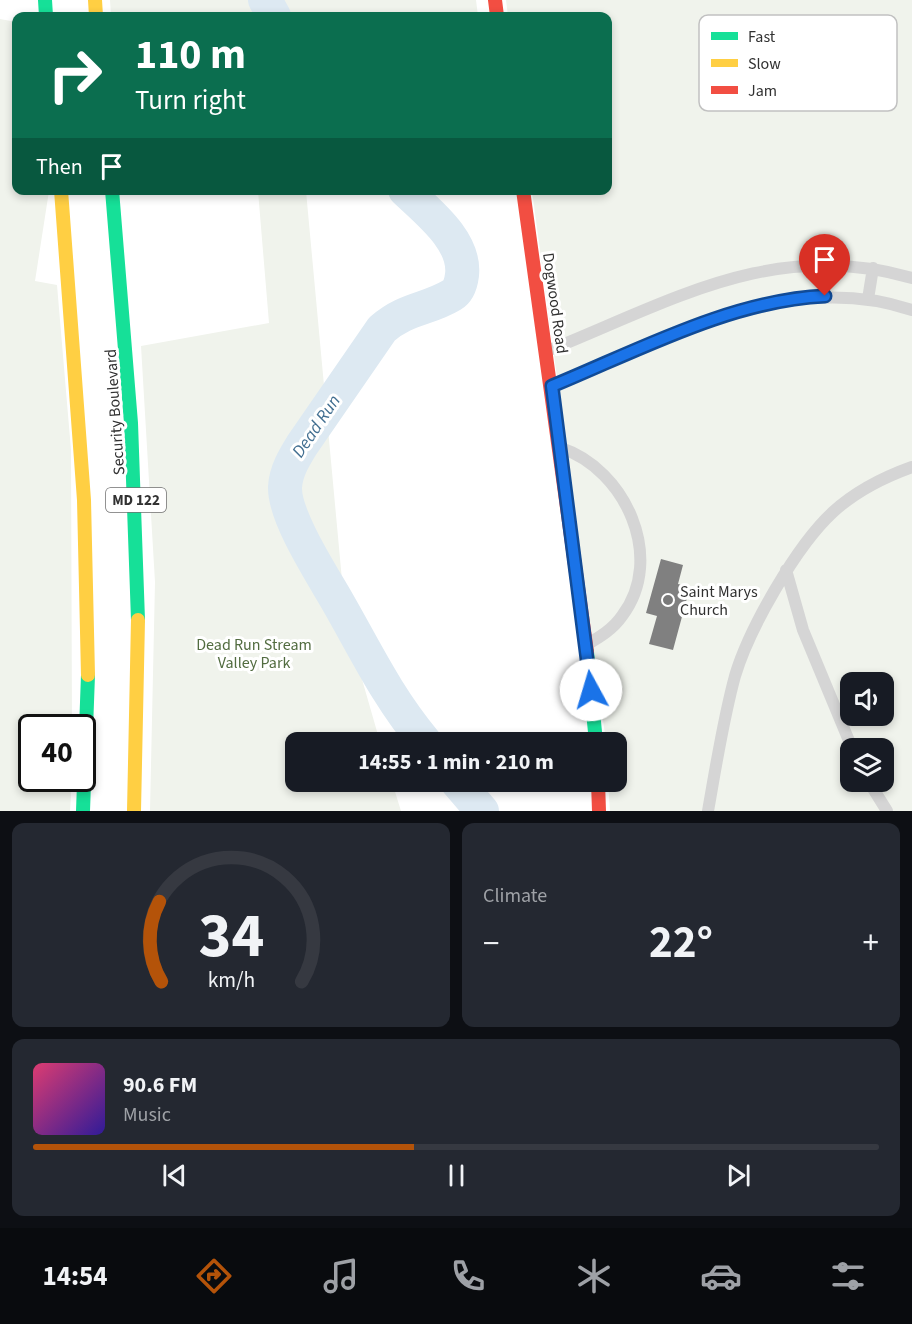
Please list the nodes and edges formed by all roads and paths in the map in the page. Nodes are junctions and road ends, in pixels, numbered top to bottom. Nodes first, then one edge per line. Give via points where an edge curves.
1 (61, 195) edge
2 (112, 195) edge
3 (524, 195) edge
4 (873, 268) junction
5 (912, 278) edge
6 (868, 299) junction
7 (912, 310) edge
8 (547, 351) junction
9 (552, 386) junction
10 (560, 448) junction
11 (912, 467) edge
12 (786, 570) junction
13 (586, 645) junction
14 (595, 732) edge
15 (848, 738) edge
16 (598, 792) edge
17 (875, 792) edge
18 (83, 811) edge
19 (134, 811) edge
20 (599, 811) edge
21 (708, 811) edge
22 (887, 811) edge

1 - 18 main road, Security Boulevard / MD 122 via 84,464 88,578
2 - 19 main road, Security Boulevard / MD 122 via 129,390 139,577 140,688
3 - 8 main road, Dogwood Road
4 - 5 lane
4 - 6 lane
4 - 8 lane via 821,263 757,271 718,282
6 - 7 lane
6 - 9 lane via 799,297 766,303 730,313
8 - 9 main road, Dogwood Road
9 - 10 main road, Dogwood Road
10 - 13 main road, Dogwood Road
10 - 13 lane via 580,455 604,472 620,492 632,518 639,549 633,598 608,631
11 - 12 lane via 863,490 832,513
12 - 15 lane via 803,630
12 - 21 lane via 756,626 736,675
13 - 14 main road, Dogwood Road
16 - 20 main road
17 - 22 lane

